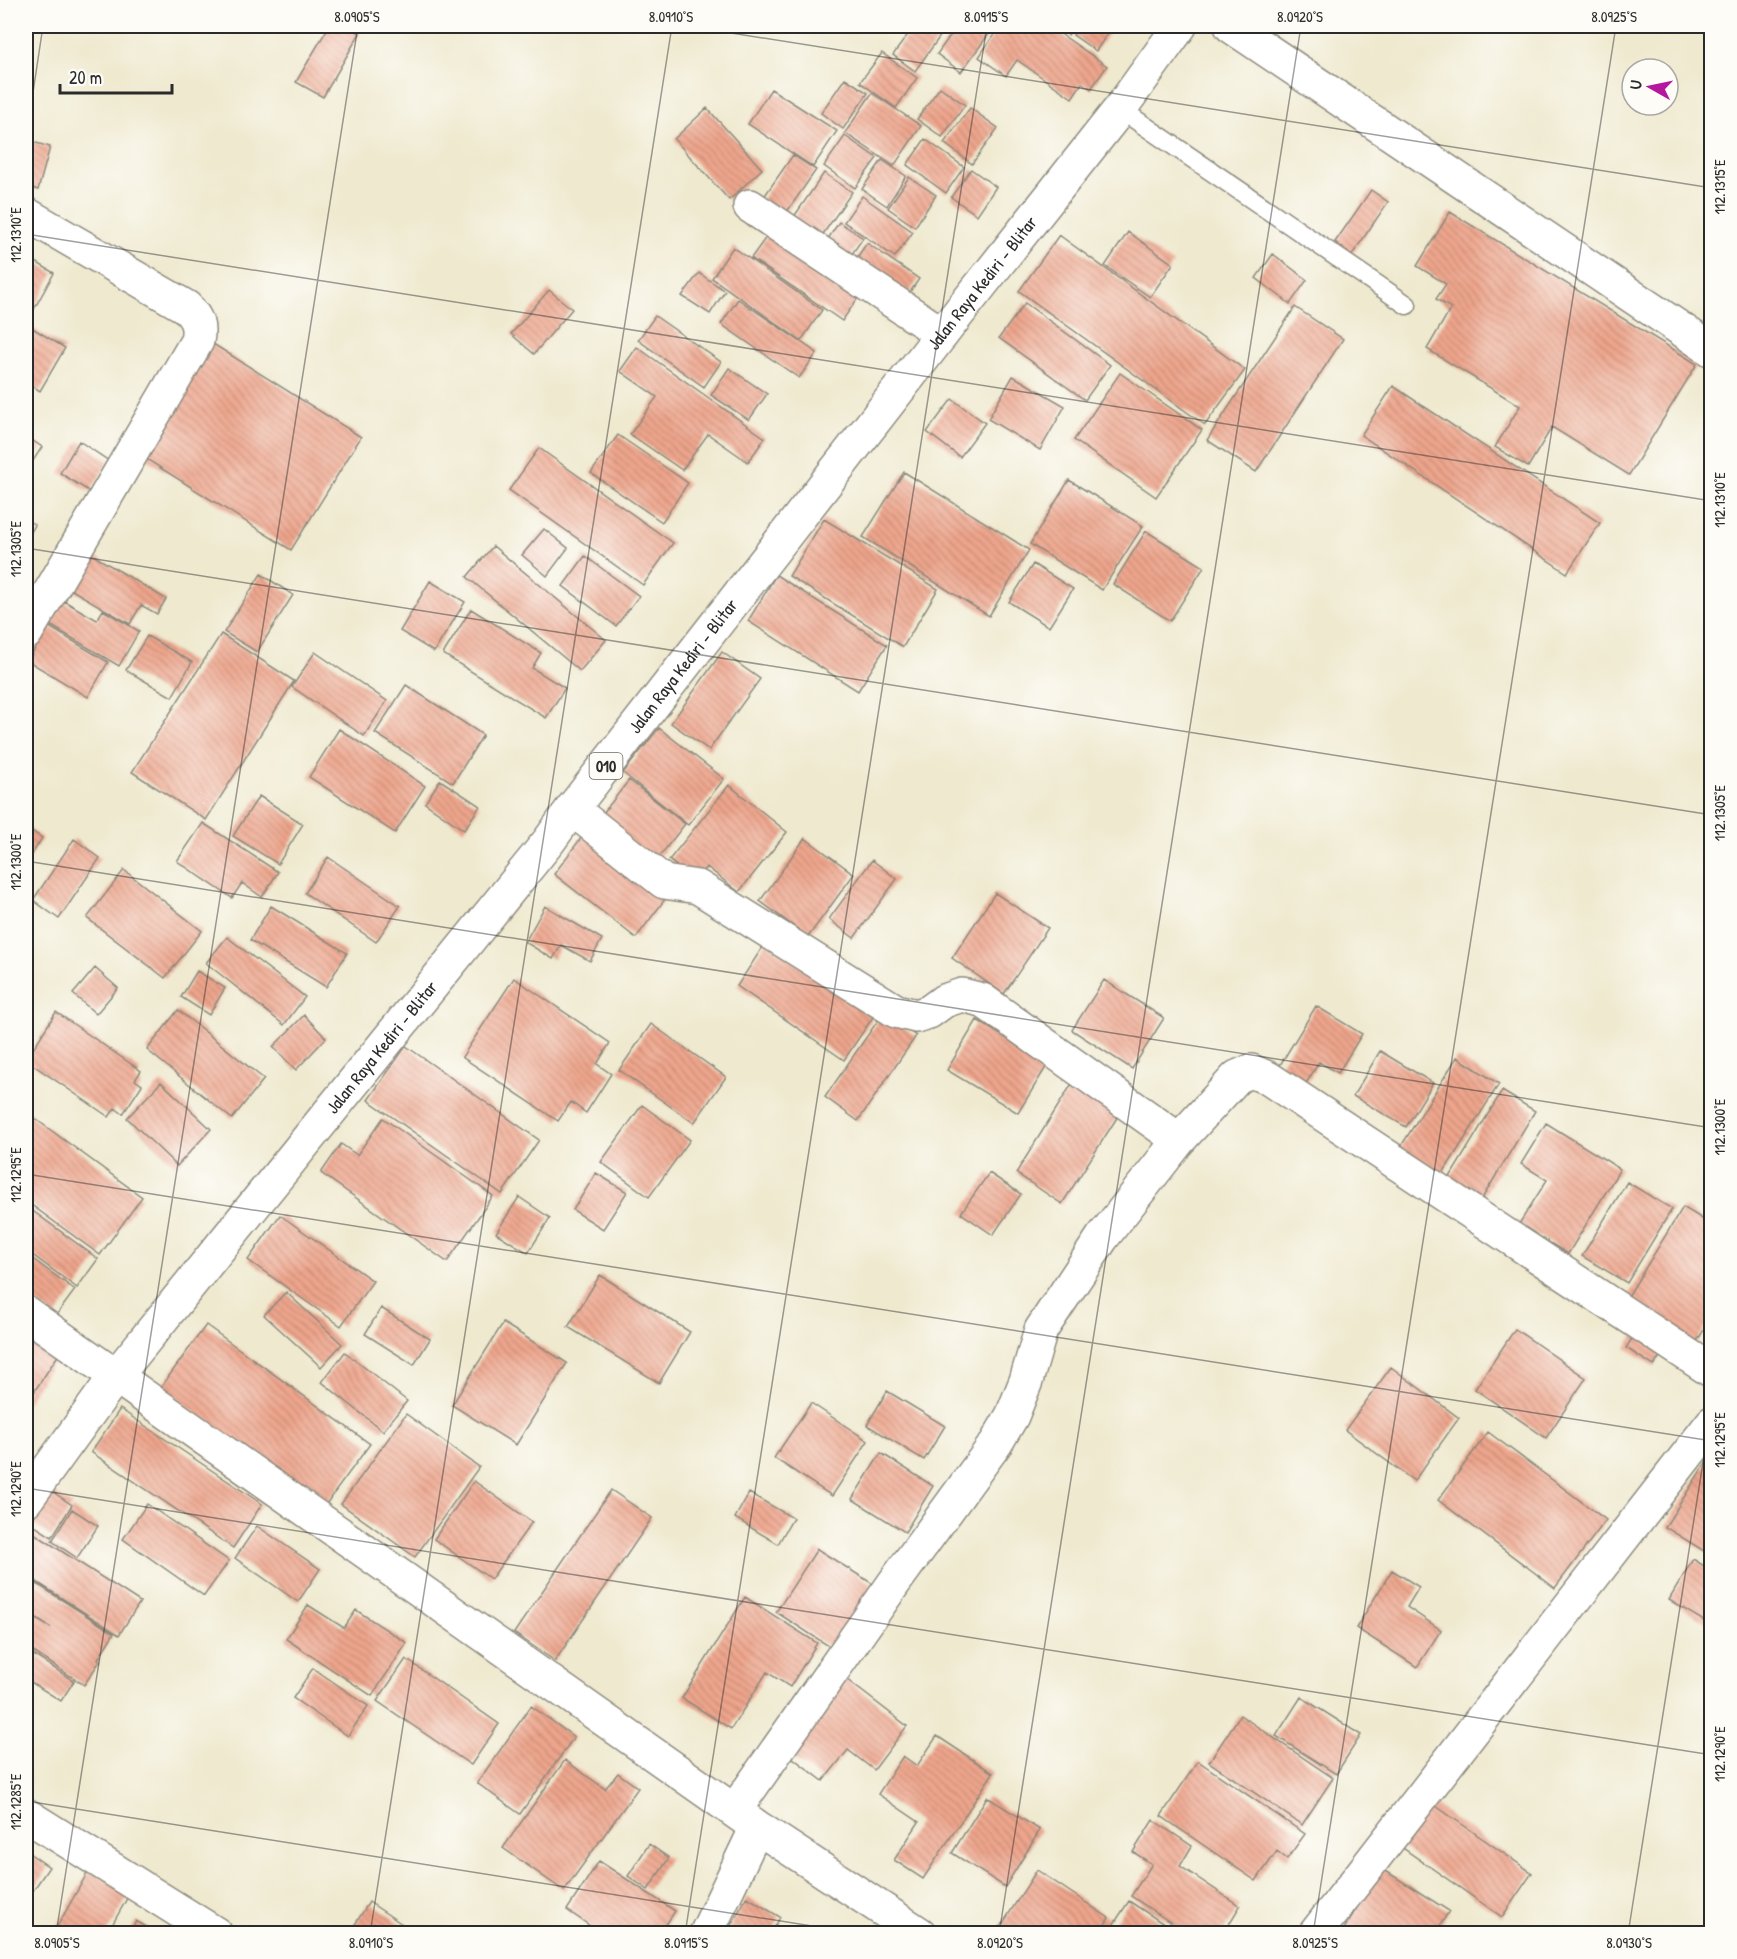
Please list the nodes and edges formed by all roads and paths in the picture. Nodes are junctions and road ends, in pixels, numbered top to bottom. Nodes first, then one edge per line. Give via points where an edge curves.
1 (1180, 26) edge
2 (1231, 26) edge
3 (1120, 109) junction
4 (750, 206) dead end
5 (26, 214) edge
6 (1407, 305) dead end
7 (942, 334) junction
8 (1712, 350) edge
9 (26, 633) edge
10 (572, 809) junction
11 (1179, 1140) junction
12 (26, 1312) edge
13 (1712, 1371) edge
14 (116, 1377) junction
15 (1712, 1423) edge
16 (26, 1500) edge
17 (26, 1815) edge
18 (746, 1819) junction
19 (216, 1934) edge
20 (706, 1934) edge
21 (920, 1934) edge
22 (1315, 1934) edge

1 - 3 street, Jalan Raya Kediri - Blitar / 010
2 - 8 street
3 - 6 lane
3 - 7 street, Jalan Raya Kediri - Blitar / 010
4 - 7 street
5 - 9 street via 186,307 200,327 197,341
7 - 10 street, Jalan Raya Kediri - Blitar / 010
10 - 11 street via 664,882 698,886 896,1011 916,1016 962,995 981,1000
10 - 14 street, Jalan Raya Kediri - Blitar / 010
11 - 13 street via 1237,1077 1251,1071 1268,1078
11 - 18 street via 1102,1238 1041,1330 1026,1381 996,1443 894,1583
12 - 14 street
14 - 16 street, Jalan Raya Kediri - Blitar / 010
14 - 18 street
15 - 22 street
17 - 19 street
18 - 20 street
18 - 21 street

